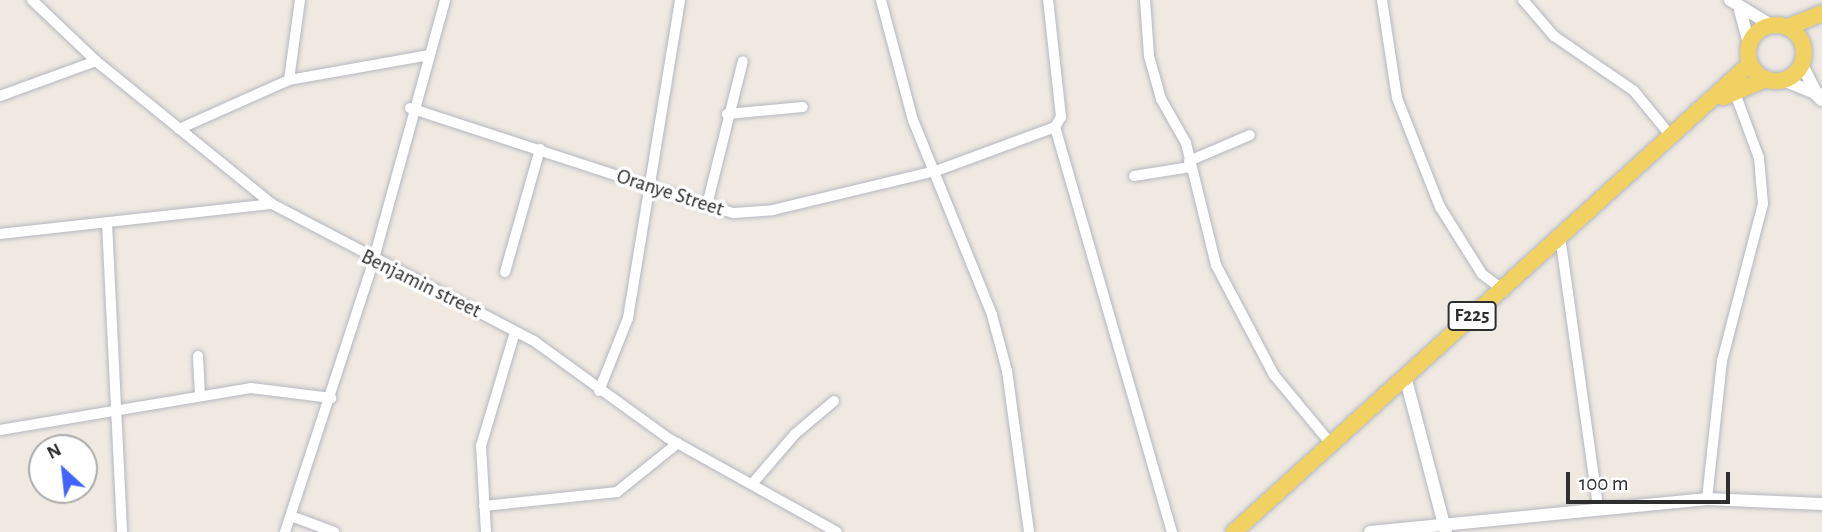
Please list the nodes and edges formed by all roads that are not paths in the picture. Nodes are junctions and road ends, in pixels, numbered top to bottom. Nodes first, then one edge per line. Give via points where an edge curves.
1 (32, 0) edge
2 (300, 0) edge
3 (445, 0) edge
4 (680, 0) edge
5 (881, 0) edge
6 (1048, 0) edge
7 (1145, 0) edge
8 (1382, 0) edge
9 (1523, 0) edge
10 (1730, 0) edge
11 (1740, 10) junction
12 (1822, 15) edge
13 (1770, 25) junction
14 (1788, 27) junction
15 (1749, 44) junction
16 (1804, 46) junction
17 (429, 55) junction
18 (96, 61) junction
19 (743, 61) dead end
20 (1750, 64) junction
21 (1802, 65) junction
22 (289, 80) junction
23 (1775, 80) junction
24 (1735, 93) junction
25 (0, 96) edge
26 (1820, 97) edge
27 (1711, 102) junction
28 (803, 107) dead end
29 (411, 108) junction
30 (727, 114) junction
31 (1055, 127) junction
32 (179, 129) junction
33 (1250, 135) dead end
34 (1671, 136) junction
35 (540, 149) junction
36 (1190, 164) junction
37 (936, 171) junction
38 (1134, 176) dead end
39 (646, 188) junction
40 (272, 204) junction
41 (707, 205) junction
42 (107, 223) junction
43 (0, 234) edge
44 (1560, 236) junction
45 (373, 262) junction
46 (505, 272) dead end
47 (1502, 289) junction
48 (515, 331) junction
49 (198, 356) dead end
50 (1405, 376) junction
51 (599, 391) junction
52 (200, 396) junction
53 (331, 398) junction
54 (834, 401) dead end
55 (117, 410) junction
56 (0, 430) edge
57 (678, 443) junction
58 (1331, 444) junction
59 (752, 484) junction
60 (1707, 499) junction
61 (1822, 504) edge
62 (484, 506) junction
63 (1598, 507) junction
64 (291, 516) junction
65 (1444, 527) edge
66 (122, 532) edge
67 (285, 532) edge
68 (334, 532) edge
69 (486, 532) edge
70 (837, 532) edge
71 (1029, 532) edge
72 (1172, 532) edge
73 (1234, 532) edge
74 (1370, 532) edge

1 - 18 street, Benjamin street
2 - 22 street
3 - 17 street
4 - 39 street
5 - 37 street via 913,120
6 - 31 street via 1060,117
7 - 36 street via 1161,99
8 - 47 street via 1397,98 1440,206 1482,274
9 - 34 street via 1554,36 1634,91
10 - 11 street
11 - 13 street
11 - 15 street
12 - 14 main road
12 - 16 main road
13 - 14 main road
13 - 15 main road
14 - 16 main road
15 - 20 main road
16 - 21 main road
17 - 22 street
17 - 29 street
18 - 25 street
18 - 32 street, Benjamin street
19 - 30 street
20 - 23 main road
20 - 27 main road, F225
21 - 23 main road, F225
21 - 26 street
22 - 32 street
23 - 24 main road, F225
23 - 26 street
24 - 27 main road, F225
24 - 60 street via 1759,158 1763,204 1722,360
27 - 34 main road, F225
28 - 30 street
29 - 35 street, Oranye Street
29 - 45 street
30 - 41 street
31 - 37 street, Oranye Street
31 - 72 street
32 - 40 street, Benjamin street
33 - 36 street
34 - 44 main road, F225 via 1621,176
35 - 39 street, Oranye Street
35 - 46 street
36 - 38 street
36 - 58 street via 1201,223 1240,319 1274,375
37 - 41 street, Oranye Street via 773,210 734,213
37 - 71 street via 1007,371
39 - 41 street, Oranye Street
39 - 51 street via 628,318
40 - 42 street via 163,211
40 - 45 street, Benjamin street
42 - 43 street
42 - 55 street
44 - 47 main road, F225
44 - 63 street
45 - 48 street, Benjamin street
45 - 53 street
47 - 50 main road, F225
48 - 51 street, Benjamin street
48 - 62 street via 481,446
49 - 52 street
50 - 58 main road, F225
50 - 65 street
51 - 57 street, Benjamin street
52 - 53 street via 251,388
52 - 55 street
53 - 64 street
54 - 59 street via 795,434
55 - 56 street
55 - 66 street
57 - 59 street, Benjamin street
57 - 62 street via 617,492
58 - 73 main road, F225
59 - 70 street, Benjamin street
60 - 61 street
60 - 63 street
62 - 69 street
63 - 65 street
64 - 67 street
64 - 68 street
65 - 74 street

